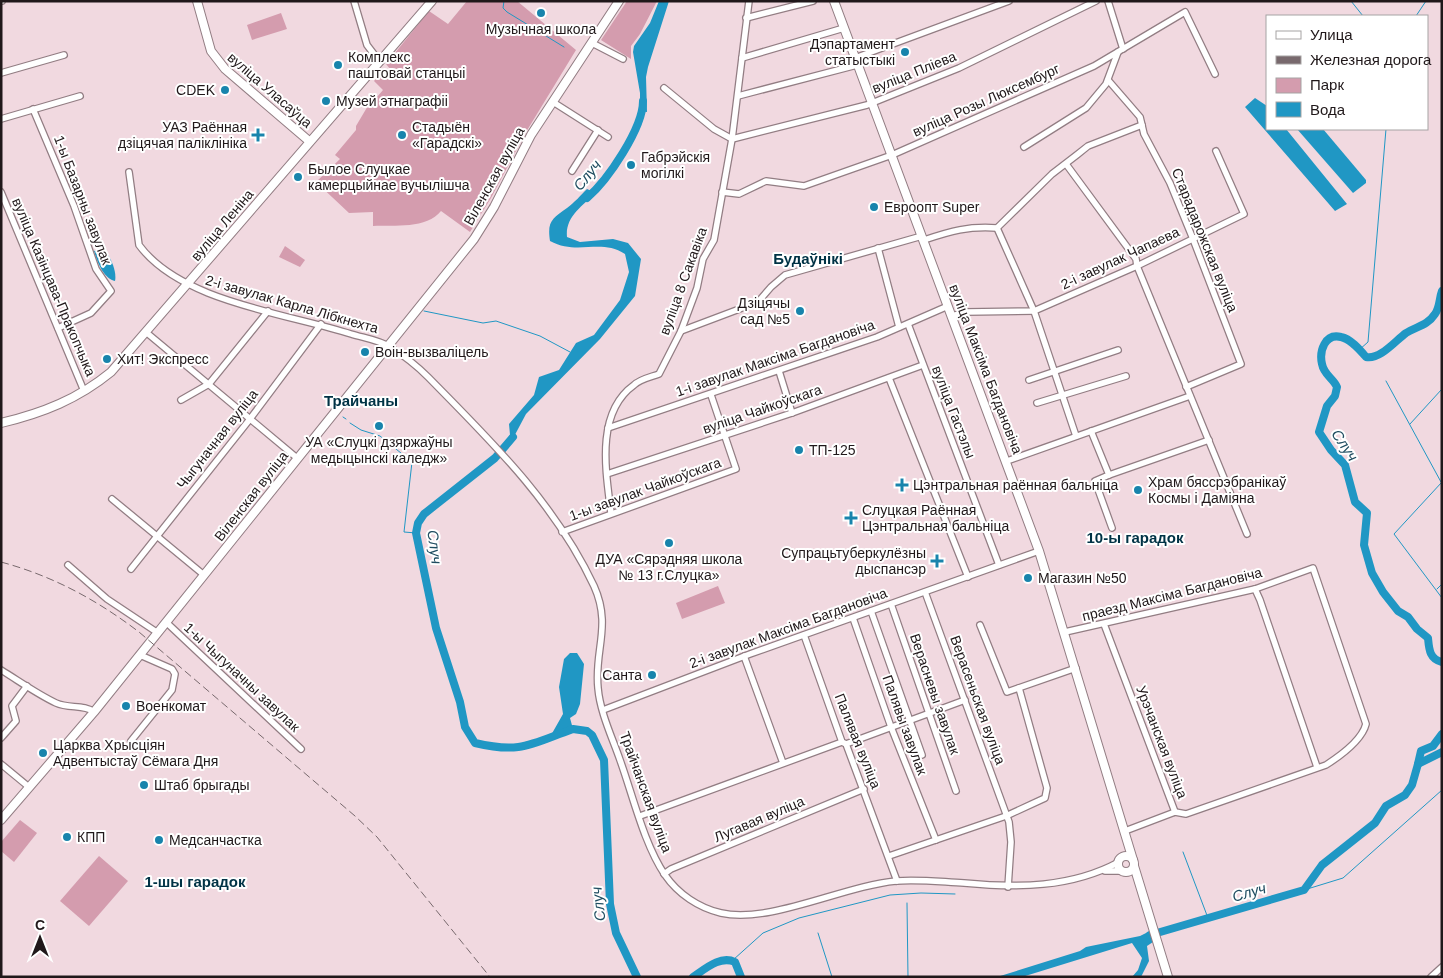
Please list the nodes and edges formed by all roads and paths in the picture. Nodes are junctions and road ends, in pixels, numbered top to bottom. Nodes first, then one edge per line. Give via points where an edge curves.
1 (354, 1) edge
2 (432, 1) edge
3 (619, 1) edge
4 (748, 1) edge
5 (812, 1) edge
6 (834, 1) edge
7 (1009, 1) edge
8 (1096, 1) edge
9 (1108, 1) edge
10 (199, 2) edge
11 (746, 18) junction
12 (844, 28) junction
13 (592, 42) junction
14 (1120, 51) junction
15 (64, 55) dead end
16 (742, 58) junction
17 (623, 59) dead end
18 (856, 61) junction
19 (380, 62) junction
20 (1, 73) edge
21 (1215, 74) dead end
22 (1108, 80) junction
23 (664, 88) dead end
24 (80, 96) dead end
25 (738, 96) junction
26 (553, 102) junction
27 (872, 102) junction
28 (33, 109) junction
29 (1, 119) edge
30 (1142, 125) junction
31 (598, 130) junction
32 (608, 137) dead end
33 (732, 140) junction
34 (309, 141) junction
35 (1024, 147) dead end
36 (1216, 151) dead end
37 (892, 156) junction
38 (1066, 164) junction
39 (572, 171) dead end
40 (129, 172) dead end
41 (1, 192) edge
42 (722, 192) junction
43 (997, 228) junction
44 (923, 238) junction
45 (1193, 239) junction
46 (878, 248) junction
47 (1137, 266) junction
48 (188, 285) junction
49 (948, 306) junction
50 (268, 311) junction
51 (1034, 311) junction
52 (952, 316) junction
53 (322, 324) junction
54 (908, 324) junction
55 (899, 327) junction
56 (58, 328) junction
57 (681, 331) junction
58 (147, 333) junction
59 (388, 346) junction
60 (1118, 350) dead end
61 (923, 365) junction
62 (780, 371) junction
63 (1054, 372) junction
64 (1126, 376) dead end
65 (889, 378) junction
66 (1029, 380) dead end
67 (209, 384) junction
68 (1186, 387) junction
69 (84, 391) junction
70 (711, 395) junction
71 (1062, 396) junction
72 (1190, 396) junction
73 (181, 400) dead end
74 (1037, 403) dead end
75 (792, 413) junction
76 (250, 419) junction
77 (1, 423) edge
78 (608, 428) junction
79 (1091, 431) junction
80 (724, 435) junction
81 (486, 436) joint
82 (1076, 436) junction
83 (1209, 440) junction
84 (297, 458) junction
85 (1007, 461) junction
86 (607, 474) junction
87 (1109, 475) junction
88 (112, 499) dead end
89 (611, 513) junction
90 (1112, 528) dead end
91 (562, 532) junction
92 (1247, 534) dead end
93 (157, 535) junction
94 (1039, 551) junction
95 (68, 565) dead end
96 (999, 565) junction
97 (131, 568) dead end
98 (1312, 568) joint
99 (204, 575) junction
100 (968, 576) junction
101 (1254, 589) junction
102 (925, 592) junction
103 (891, 604) junction
104 (871, 611) junction
105 (853, 618) junction
106 (167, 623) junction
107 (980, 624) dead end
108 (1104, 624) junction
109 (1065, 632) junction
110 (158, 633) junction
111 (804, 635) junction
112 (140, 655) junction
113 (744, 656) junction
114 (1076, 668) junction
115 (1, 670) edge
116 (27, 686) junction
117 (1020, 688) junction
118 (965, 700) junction
119 (603, 710) junction
120 (94, 712) junction
121 (928, 714) junction
122 (910, 721) junction
123 (891, 727) junction
124 (1, 738) edge
125 (130, 741) dead end
126 (844, 743) junction
127 (301, 749) dead end
128 (922, 755) dead end
129 (783, 763) junction
130 (1, 764) edge
131 (1318, 767) junction
132 (29, 787) junction
133 (864, 789) junction
134 (956, 791) dead end
135 (1175, 812) junction
136 (640, 816) junction
137 (1006, 816) junction
138 (1, 820) edge
139 (1125, 834) junction
140 (936, 840) junction
141 (889, 856) junction
142 (1120, 860) junction
143 (1134, 863) junction
144 (1103, 871) junction
145 (1122, 871) junction
146 (664, 874) junction
147 (897, 881) junction
148 (1008, 887) junction
149 (1142, 890) junction
150 (1441, 968) edge
151 (1168, 977) edge
152 (1431, 977) edge

1 - 19 street via 367,45
2 - 19 main road, вуліца Леніна
3 - 13 main road, Віленская вуліца
4 - 11 street, вуліца 8 Сакавіка
5 - 11 street
6 - 12 main road, вуліца Максіма Багдановіча
7 - 18 street
8 - 27 street, вуліца Пліева via 959,68
9 - 14 street
10 - 34 main road, вуліца Уласаўца via 213,56
11 - 16 street, вуліца 8 Сакавіка
12 - 16 street
12 - 18 main road, вуліца Максіма Багдановіча
13 - 17 street
13 - 26 main road, Віленская вуліца
14 - 21 street, вуліца Розы Люксембург via 1185,12
14 - 22 street
14 - 37 street, вуліца Розы Люксембург via 1094,66
15 - 20 street
16 - 25 street, вуліца 8 Сакавіка
18 - 25 street
18 - 27 main road, вуліца Максіма Багдановіча
19 - 34 main road, вуліца Леніна
22 - 30 street, Старадарожская вуліца via 1128,101
22 - 35 street via 1086,108
23 - 33 street
24 - 28 street
25 - 33 street, вуліца 8 Сакавіка
26 - 31 street
26 - 59 main road, Віленская вуліца via 531,135 486,222
27 - 33 street, вуліца Пліева
27 - 37 main road, вуліца Максіма Багдановіча
28 - 29 street
28 - 56 street, 1-ы Базарны завулак via 74,206 96,269 112,291 91,313
30 - 38 street via 1088,146
30 - 45 street, Старадарожская вуліца
31 - 32 street
31 - 39 street
33 - 42 street, вуліца 8 Сакавіка
34 - 48 main road, вуліца Леніна
36 - 45 street, 2-і завулак Чапаева via 1244,214
37 - 42 street, вуліца Розы Люксембург via 804,186 766,182 739,194
37 - 44 main road, вуліца Максіма Багдановіча
38 - 43 street
38 - 47 street via 1136,259
40 - 48 street, 2-і завулак Карла Лібкнехта via 139,245 146,254
41 - 56 street, вуліца Казінцава-Пракопчыка
42 - 57 street, вуліца 8 Сакавіка via 714,240 703,259 697,288
43 - 44 street via 974,226
43 - 51 street
44 - 46 street
44 - 49 main road, вуліца Максіма Багдановіча
45 - 47 street, 2-і завулак Чапаева
45 - 68 street, Старадарожская вуліца via 1241,364
46 - 55 street
46 - 57 street via 785,275 758,302
47 - 51 street, 2-і завулак Чапаева
47 - 68 street
48 - 50 street, 2-і завулак Карла Лібкнехта
48 - 58 main road, вуліца Леніна
49 - 52 main road, вуліца Максіма Багдановіча
49 - 54 street, 1-і завулак Максіма Багдановіча
50 - 53 street, 2-і завулак Карла Лібкнехта
50 - 67 street
51 - 52 street, 2-і завулак Чапаева via 966,312
51 - 63 street
52 - 85 main road, вуліца Максіма Багдановіча
53 - 59 street, 2-і завулак Карла Лібкнехта
53 - 76 street, Чыгуначная вуліца
54 - 55 street, 1-і завулак Максіма Багдановіча
54 - 61 street, вуліца Гастэлы
55 - 62 street, 1-і завулак Максіма Багдановіча
56 - 69 street, вуліца Казінцава-Пракопчыка
57 - 78 street, вуліца 8 Сакавіка via 659,374 635,383 622,395
58 - 67 street
58 - 69 main road, вуліца Леніна via 112,372
59 - 81 street, 2-і завулак Карла Лібкнехта via 424,374
59 - 84 main road, Віленская вуліца
60 - 63 street
61 - 65 street, вуліца Чайкоўскага
61 - 96 street, вуліца Гастэлы
62 - 70 street, 1-і завулак Максіма Багдановіча
62 - 75 street
63 - 66 street
63 - 71 street
64 - 71 street
65 - 75 street, вуліца Чайкоўскага
65 - 100 street
67 - 73 street
67 - 76 street
68 - 72 street
69 - 77 main road, вуліца Леніна via 49,410
70 - 78 street, 1-і завулак Максіма Багдановіча
70 - 80 street
71 - 74 street
71 - 82 street
72 - 79 street
72 - 83 street
75 - 80 street, вуліца Чайкоўскага
76 - 84 street
76 - 93 street, Чыгуначная вуліца
78 - 86 street, вуліца 8 Сакавіка via 605,447
79 - 82 street
79 - 87 street
80 - 86 street, вуліца Чайкоўскага
80 - 89 street, 1-ы завулак Чайкоўскага via 736,469
81 - 91 street, Трайчанская вуліца via 516,466
82 - 85 street
83 - 87 street
83 - 92 street
84 - 99 main road, Віленская вуліца
85 - 94 main road, вуліца Максіма Багдановіча
86 - 89 street, вуліца 8 Сакавіка
87 - 90 street via 1095,481
88 - 93 street
89 - 91 street, 1-ы завулак Чайкоўскага
91 - 119 street, Трайчанская вуліца via 592,582 601,605 604,630 598,687
93 - 97 street, Чыгуначная вуліца
93 - 99 street
94 - 96 street, 2-і завулак Максіма Багдановіча
94 - 109 main road, вуліца Максіма Багдановіча
95 - 110 street via 107,599
96 - 100 street, 2-і завулак Максіма Багдановіча
98 - 101 street, праезд Максіма Багдановіча
98 - 131 street, Урэчанская вуліца via 1366,724 1357,739 1335,760
99 - 106 main road, Віленская вуліца
100 - 102 street, 2-і завулак Максіма Багдановіча
101 - 108 street, праезд Максіма Багдановіча
101 - 131 street
102 - 103 street, 2-і завулак Максіма Багдановіча
102 - 118 street, Верасеньская вуліца
103 - 104 street, 2-і завулак Максіма Багдановіча
103 - 121 street, Верасневы завулак
104 - 105 street, 2-і завулак Максіма Багдановіча
104 - 122 street
105 - 111 street, 2-і завулак Максіма Багдановіча
105 - 123 street, Палявы завулак
106 - 110 main road, Віленская вуліца
106 - 127 street, 1-ы Чыгуначны завулак
107 - 117 street via 1007,692
108 - 109 street, праезд Максіма Багдановіча
108 - 135 street, Урэчанская вуліца
109 - 114 main road, вуліца Максіма Багдановіча
110 - 112 main road, Віленская вуліца
111 - 113 street, 2-і завулак Максіма Багдановіча
111 - 126 street, Палявая вуліца
112 - 120 main road, Віленская вуліца
112 - 125 street via 172,669 175,680 172,690
113 - 119 street, 2-і завулак Максіма Багдановіча
113 - 129 street
114 - 117 street
114 - 139 main road, вуліца Максіма Багдановіча
115 - 116 street
116 - 120 street via 56,703 88,708
116 - 124 street via 12,706 16,721
117 - 137 street via 1047,793 1040,802
118 - 121 street
118 - 137 street, Верасеньская вуліца
119 - 136 street, Трайчанская вуліца
120 - 132 main road, Віленская вуліца
121 - 122 street
121 - 134 street, Верасневы завулак
122 - 123 street
122 - 128 street
123 - 126 street
123 - 140 street, Палявы завулак
126 - 129 street
126 - 133 street, Палявая вуліца
129 - 136 street
130 - 132 street
131 - 135 street, Урэчанская вуліца via 1186,814
132 - 138 main road, Віленская вуліца
133 - 141 street, Палявая вуліца
133 - 146 street, Лугавая вуліца
135 - 139 street
136 - 146 street, Трайчанская вуліца
137 - 140 street
137 - 148 street, Верасеньская вуліца via 1011,833
139 - 142 main road, вуліца Максіма Багдановіча
139 - 143 main road, вуліца Максіма Багдановіча
140 - 141 street
141 - 147 street, Палявая вуліца
142 - 143 main road via 1128,856
142 - 144 street, Трайчанская вуліца
142 - 145 main road
143 - 145 main road via 1130,872
143 - 149 main road, вуліца Максіма Багдановіча
144 - 145 street, Трайчанская вуліца
144 - 148 street, Трайчанская вуліца via 1046,885
145 - 149 main road
146 - 147 street, Трайчанская вуліца via 692,901 707,909 738,916 772,912 844,891
147 - 148 street, Трайчанская вуліца
149 - 151 main road, вуліца Максіма Багдановіча
150 - 152 street

